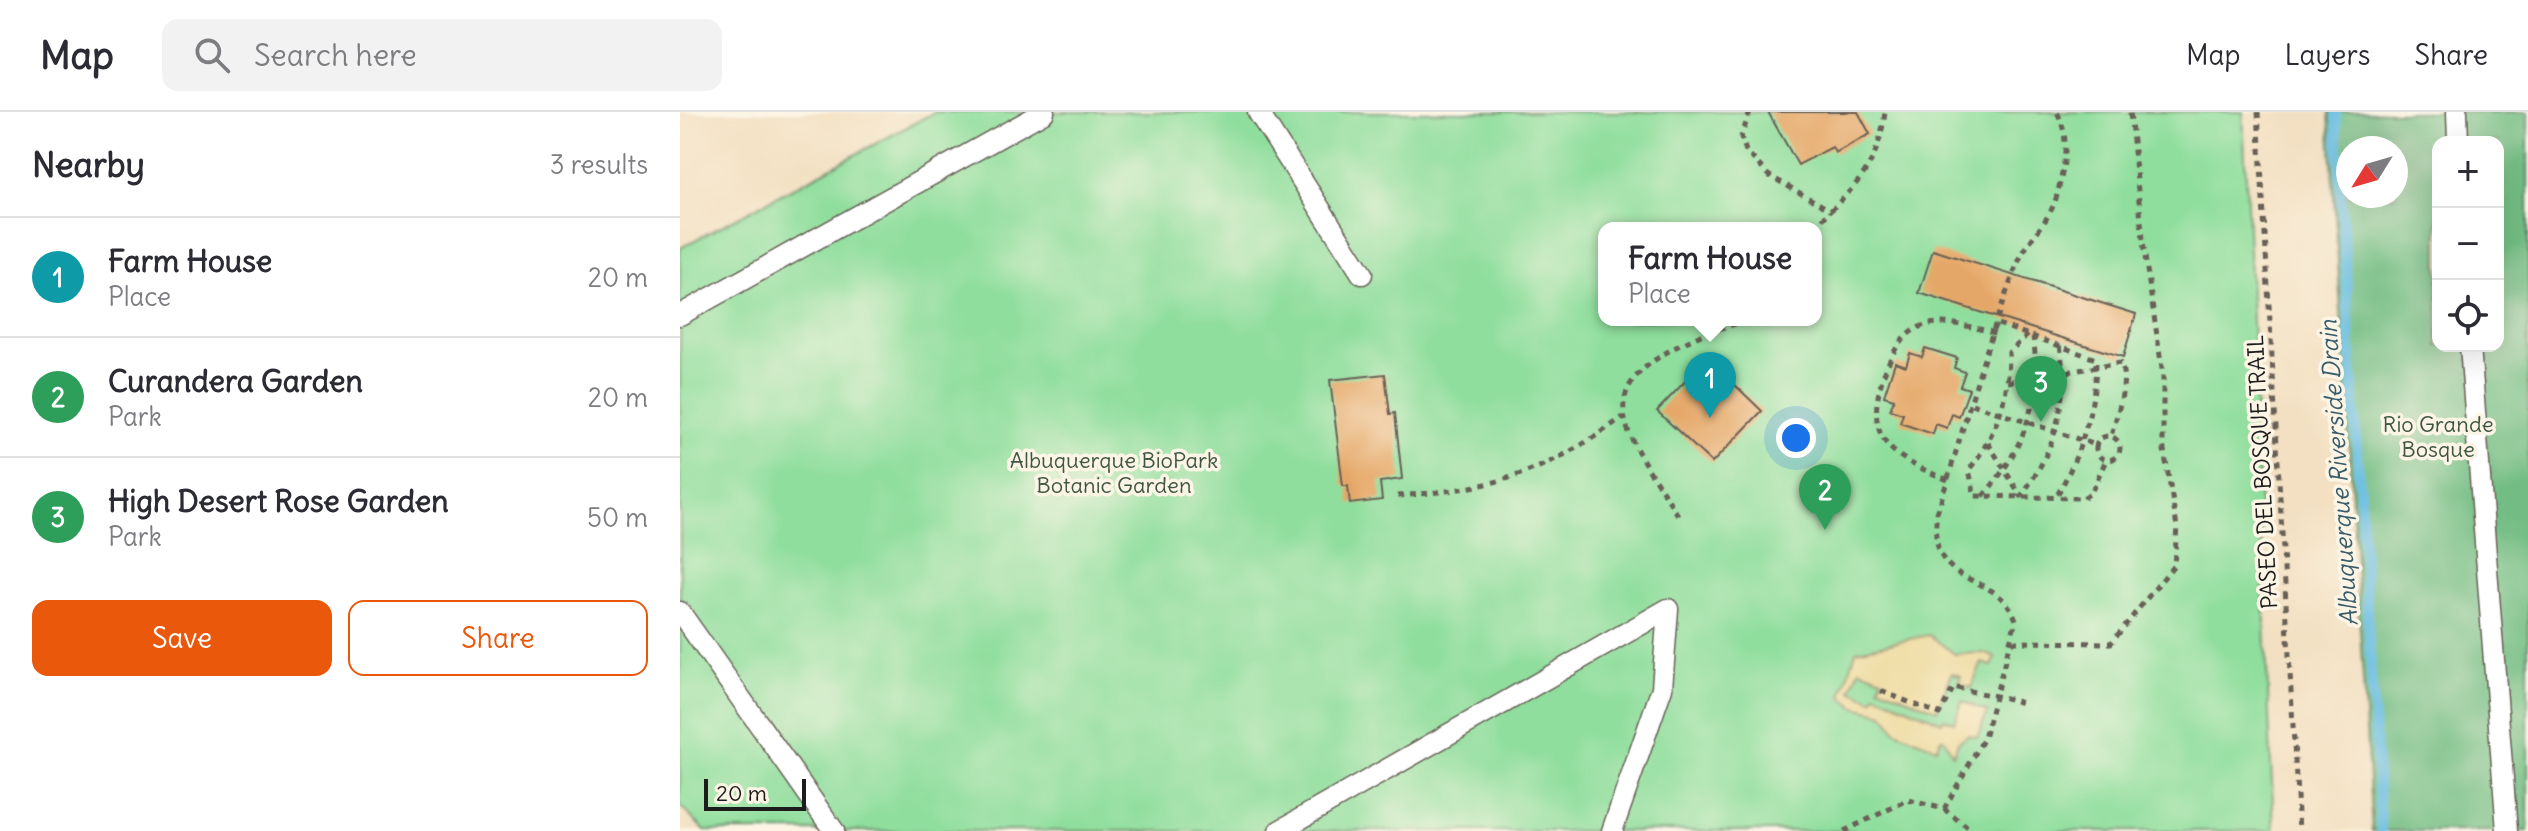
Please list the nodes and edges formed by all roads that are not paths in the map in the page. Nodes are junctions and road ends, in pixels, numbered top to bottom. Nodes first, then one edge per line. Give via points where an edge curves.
1 (1044, 112) edge
2 (1258, 112) edge
3 (2457, 112) edge
4 (2458, 136) edge
5 (1362, 274) dead end
6 (680, 315) edge
7 (2470, 352) edge
8 (680, 612) edge
9 (834, 831) edge
10 (1279, 831) edge
11 (1612, 831) edge
12 (2507, 831) edge

1 - 6 lane
2 - 5 lane
3 - 4 lane
7 - 12 lane
8 - 9 lane
10 - 11 lane via 1668,609 1662,688

